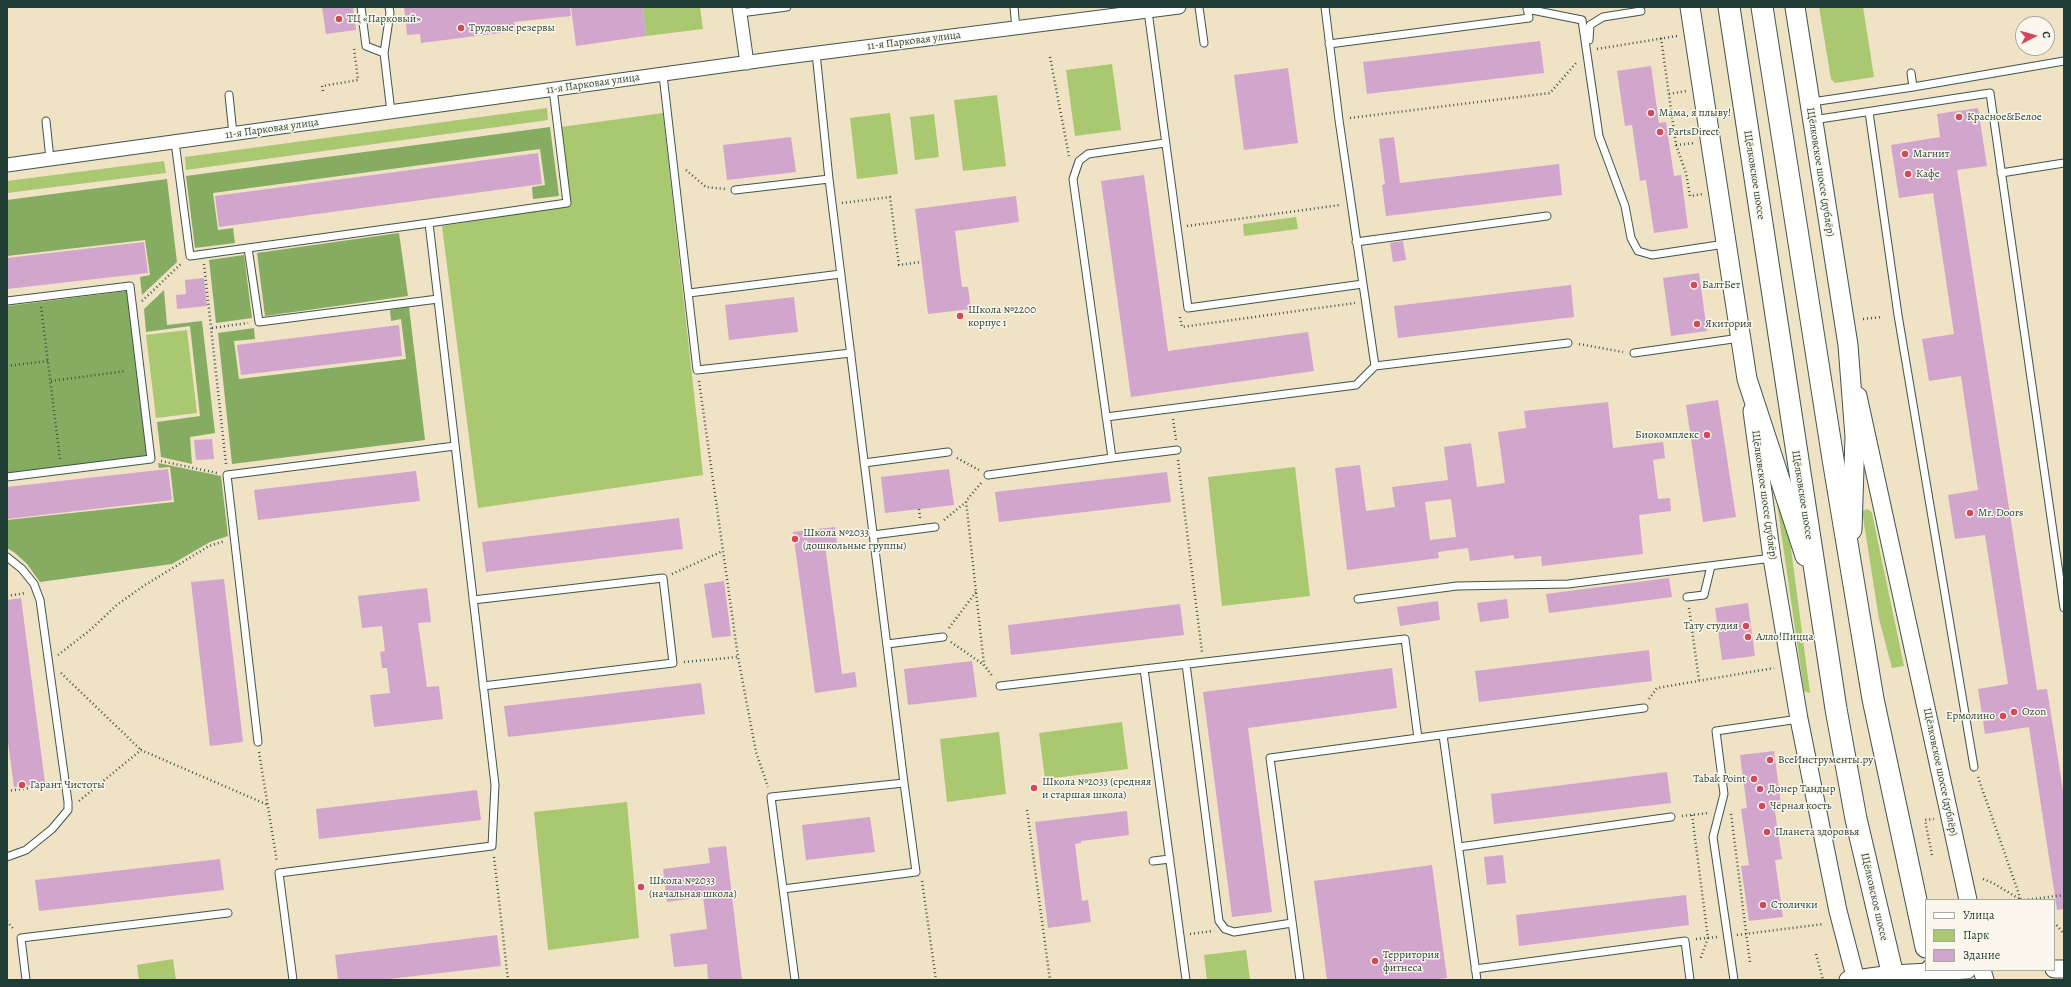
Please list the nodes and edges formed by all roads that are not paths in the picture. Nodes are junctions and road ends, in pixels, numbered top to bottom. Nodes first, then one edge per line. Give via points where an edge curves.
1 (361, 7) edge
2 (389, 7) edge
3 (787, 7) edge
4 (1014, 7) edge
5 (1180, 7) edge
6 (1199, 7) edge
7 (1324, 7) edge
8 (1690, 7) edge
9 (1729, 7) edge
10 (1762, 7) edge
11 (1795, 7) edge
12 (1527, 8) edge
13 (739, 10) edge
14 (1148, 11) junction
15 (1641, 11) dead end
16 (1016, 29) junction
17 (1204, 43) dead end
18 (1329, 44) junction
19 (1588, 50) junction
20 (384, 53) junction
21 (816, 53) junction
22 (2064, 61) edge
23 (747, 62) junction
24 (1911, 73) dead end
25 (663, 75) junction
26 (1913, 87) junction
27 (553, 89) junction
28 (229, 95) dead end
29 (1810, 111) junction
30 (391, 112) junction
31 (1869, 112) junction
32 (46, 121) dead end
33 (233, 134) junction
34 (175, 142) junction
35 (1165, 143) junction
36 (50, 159) junction
37 (2064, 163) edge
38 (7, 165) edge
39 (2001, 173) junction
40 (828, 179) junction
41 (735, 190) road end
42 (1547, 216) dead end
43 (429, 223) junction
44 (1356, 242) junction
45 (1726, 243) junction
46 (248, 248) junction
47 (842, 274) junction
48 (1363, 284) junction
49 (689, 293) junction
50 (438, 298) junction
51 (7, 301) edge
52 (1740, 338) junction
53 (1568, 343) road end
54 (1848, 345) junction
55 (851, 353) junction
56 (1634, 354) road end
57 (1375, 366) junction
58 (1747, 379) junction
59 (1106, 417) junction
60 (455, 446) junction
61 (1177, 450) road end
62 (948, 452) road end
63 (1112, 458) junction
64 (864, 463) junction
65 (988, 475) road end
66 (7, 477) edge
67 (935, 527) road end
68 (873, 535) junction
69 (7, 557) edge
70 (1772, 558) junction
71 (1711, 566) junction
72 (1854, 588) junction
73 (1687, 597) road end
74 (1358, 599) dead end
75 (473, 600) junction
76 (1819, 601) junction
77 (2064, 608) edge
78 (942, 637) road end
79 (887, 644) junction
80 (1186, 664) junction
81 (1144, 669) junction
82 (483, 686) junction
83 (1000, 686) road end
84 (1644, 708) dead end
85 (1799, 719) junction
86 (1443, 735) junction
87 (1418, 738) junction
88 (258, 742) road end
89 (1974, 767) road end
90 (904, 782) junction
91 (1672, 817) road end
92 (1459, 847) junction
93 (7, 857) edge
94 (1170, 859) junction
95 (1153, 861) dead end
96 (783, 889) junction
97 (1968, 899) edge
98 (228, 913) dead end
99 (1292, 923) junction
100 (1925, 942) edge
101 (1475, 969) junction
102 (1958, 971) edge
103 (1932, 974) edge
104 (1893, 977) edge
105 (26, 980) edge
106 (293, 980) edge
107 (795, 980) edge
108 (1186, 980) edge
109 (1300, 980) edge
110 (1477, 980) edge
111 (1690, 980) edge
112 (1734, 980) edge
113 (1854, 980) edge

1 - 20 lane via 366,46
2 - 20 lane
3 - 13 lane
4 - 16 lane
5 - 14 street, 11-я Парковая улица
6 - 17 lane
7 - 18 lane
8 - 45 main road, Щёлковское шоссе (дублёр)
9 - 76 main road, Щёлковское шоссе
10 - 72 main road
11 - 29 main road, Щёлковское шоссе (дублёр)
12 - 18 lane via 1529,18
12 - 19 lane via 1582,20
13 - 23 street
14 - 16 street, 11-я Парковая улица
14 - 35 lane
15 - 19 lane via 1603,17 1590,25
16 - 21 street, 11-я Парковая улица
18 - 44 lane
19 - 45 lane via 1599,136 1625,206 1631,238 1638,251 1652,255
20 - 30 lane
21 - 23 street, 11-я Парковая улица
21 - 40 lane
22 - 26 lane
23 - 25 street, 11-я Парковая улица
24 - 26 lane
25 - 27 street, 11-я Парковая улица
25 - 49 lane
26 - 29 lane
27 - 30 street, 11-я Парковая улица
27 - 43 lane via 567,203
28 - 33 lane
29 - 31 lane
29 - 54 main road, Щёлковское шоссе (дублёр)
30 - 33 street, 11-я Парковая улица
31 - 39 lane via 1990,93
31 - 89 lane via 1898,315
32 - 36 lane
33 - 34 street, 11-я Парковая улица
34 - 36 street, 11-я Парковая улица
34 - 46 lane via 190,256
35 - 48 lane via 1188,308
35 - 59 lane via 1088,154 1079,161 1073,179
36 - 38 street, 11-я Парковая улица
37 - 39 lane
39 - 77 lane
40 - 41 lane
40 - 47 lane
42 - 44 lane
43 - 46 lane
43 - 50 lane
44 - 48 lane
45 - 52 main road, Щёлковское шоссе (дублёр)
46 - 50 lane via 259,322
47 - 49 lane
47 - 55 lane
48 - 57 lane
49 - 55 lane via 697,370
50 - 60 lane
51 - 66 lane via 130,286 151,459
52 - 56 lane
52 - 58 main road, Щёлковское шоссе (дублёр)
53 - 57 lane
54 - 72 main road via 1855,437 1851,514
54 - 97 street, Щёлковское шоссе (дублёр)
55 - 64 lane
57 - 59 lane via 1356,385
58 - 70 street, Щёлковское шоссе (дублёр)
58 - 76 main road
59 - 63 lane
60 - 75 lane
60 - 88 lane via 227,474
61 - 63 lane
62 - 64 lane
63 - 65 lane
64 - 68 lane
67 - 68 lane
68 - 79 lane
69 - 93 lane via 22,569 40,600 68,810 39,841 26,850
70 - 71 lane
70 - 85 street, Щёлковское шоссе (дублёр)
71 - 73 lane via 1704,595
71 - 74 lane via 1568,584 1457,586
72 - 100 main road via 1886,766
75 - 82 lane
75 - 82 lane via 663,578 673,663
76 - 104 main road, Щёлковское шоссе via 1856,819
78 - 79 lane
79 - 90 lane
80 - 81 lane
80 - 87 lane via 1405,639
80 - 99 lane via 1219,921 1225,929 1234,932
81 - 83 lane
81 - 94 lane
82 - 106 lane via 495,785 492,846 279,873
84 - 86 lane
85 - 112 lane via 1716,731 1724,794 1713,837
85 - 113 street, Щёлковское шоссе (дублёр)
86 - 87 lane
86 - 92 lane
87 - 99 lane via 1270,758
90 - 96 lane via 916,872
90 - 96 lane via 771,797
91 - 92 lane
92 - 101 lane
94 - 95 lane
94 - 108 lane
96 - 107 lane
98 - 105 lane via 21,938
99 - 109 lane
101 - 110 lane
101 - 111 lane via 1685,940
102 - 103 street
103 - 104 street
104 - 113 street

